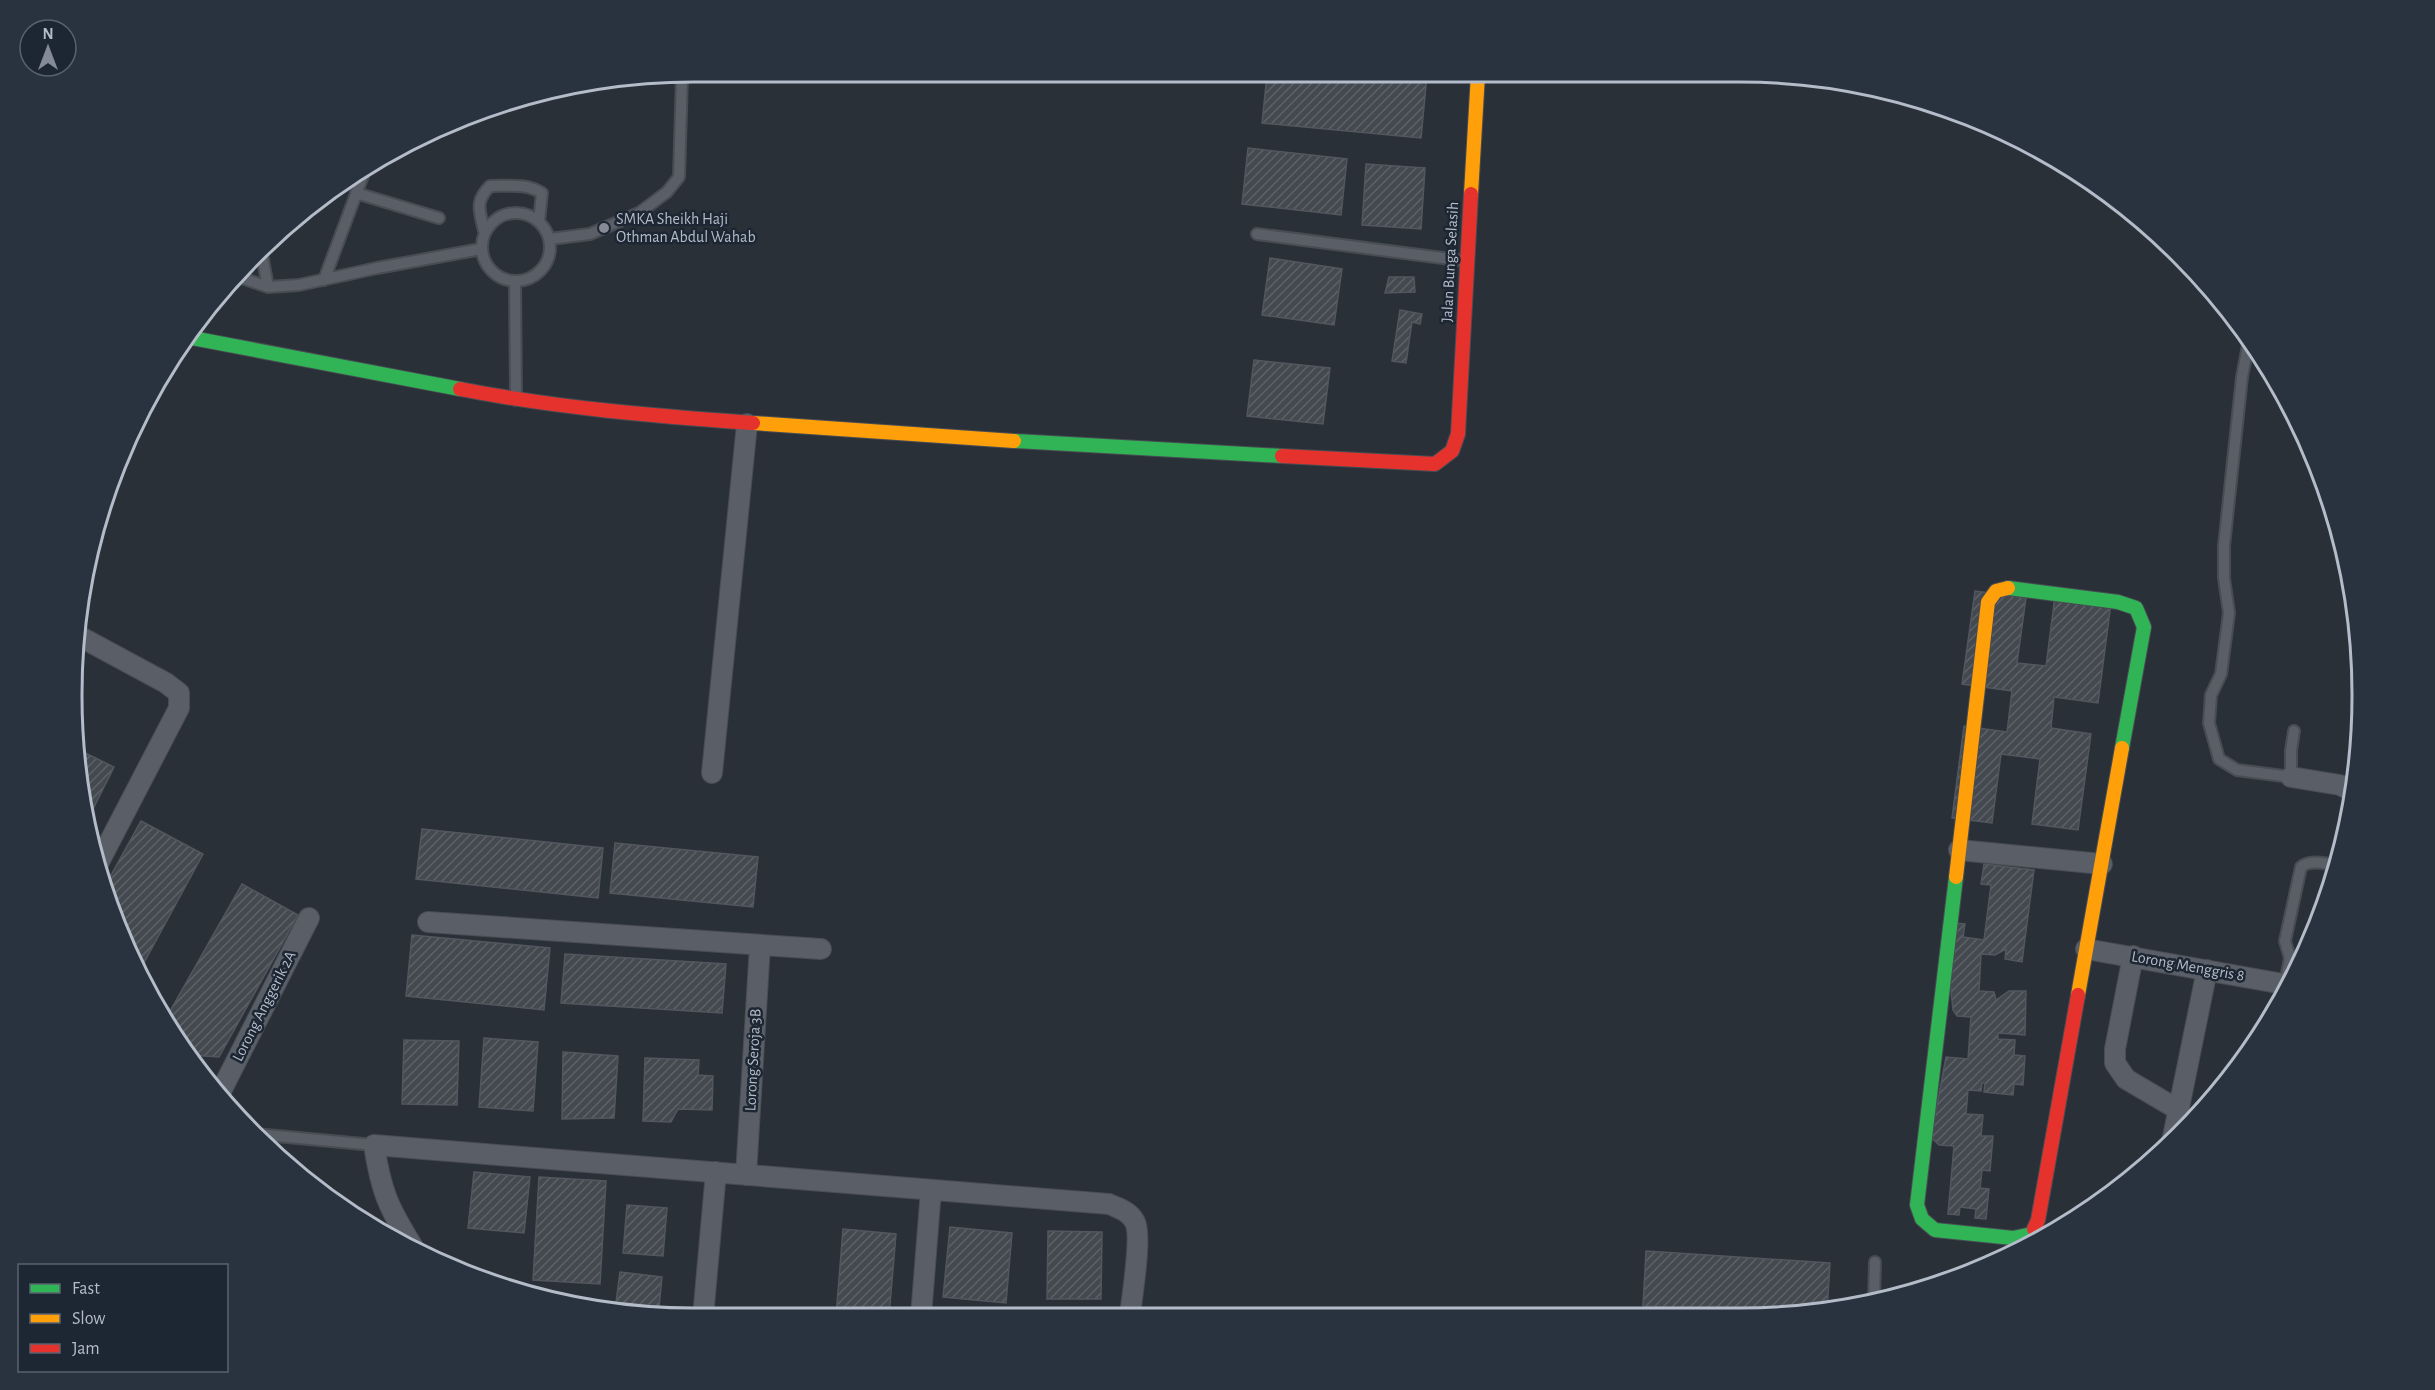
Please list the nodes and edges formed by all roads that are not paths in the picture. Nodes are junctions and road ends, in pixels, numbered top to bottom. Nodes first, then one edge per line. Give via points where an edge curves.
1 (1477, 82) edge
2 (682, 83) edge
3 (360, 183) edge
4 (356, 193) junction
5 (439, 218) dead end
6 (539, 221) junction
7 (484, 231) junction
8 (1257, 234) dead end
9 (550, 239) junction
10 (480, 249) junction
11 (263, 261) edge
12 (1466, 261) junction
13 (246, 279) edge
14 (324, 280) junction
15 (515, 282) junction
16 (268, 287) junction
17 (197, 339) edge
18 (2247, 352) edge
19 (516, 400) junction
20 (747, 424) junction
21 (86, 640) edge
22 (2294, 731) dead end
23 (712, 773) dead end
24 (2291, 777) junction
25 (2345, 788) edge
26 (1959, 850) junction
27 (103, 854) edge
28 (2102, 864) junction
29 (2329, 864) edge
30 (309, 918) dead end
31 (428, 922) dead end
32 (760, 945) junction
33 (821, 949) dead end
34 (2086, 949) junction
35 (2133, 956) junction
36 (2293, 956) edge
37 (2207, 970) junction
38 (2280, 983) edge
39 (224, 1086) edge
40 (2177, 1109) junction
41 (2174, 1127) edge
42 (270, 1135) edge
43 (374, 1145) junction
44 (716, 1172) junction
45 (747, 1175) junction
46 (931, 1190) junction
47 (2032, 1232) edge
48 (2031, 1233) edge
49 (405, 1234) edge
50 (1875, 1262) dead end
51 (1874, 1293) edge
52 (704, 1308) edge
53 (922, 1308) edge
54 (1131, 1308) edge

1 - 12 street, Jalan Bunga Selasih
2 - 9 lane via 679,177 667,192 639,213 590,234
3 - 4 lane
4 - 5 lane
4 - 14 lane
6 - 7 lane via 520,212 499,216
6 - 7 lane via 542,193 522,186 490,186 478,203
6 - 9 lane
7 - 10 lane
8 - 12 lane
9 - 15 lane via 550,255 543,269 531,279
10 - 14 lane
10 - 15 lane via 486,266 498,278
11 - 16 lane
12 - 20 street, Jalan Bunga Selasih via 1458,434 1452,451 1435,464
13 - 16 lane
14 - 16 lane
15 - 19 lane
17 - 19 street
18 - 24 lane via 2224,546 2228,622 2221,674 2211,695 2210,723 2219,759 2237,770
19 - 20 street
20 - 23 street
21 - 27 street via 179,693 179,708
22 - 24 lane
24 - 25 street
26 - 28 street
26 - 28 street via 1988,602 1996,591 2008,588 2118,602 2136,608 2144,627
26 - 48 street via 1917,1205 1922,1219 1935,1230 2013,1238
28 - 34 street
29 - 36 lane via 2306,863 2301,867 2285,941
30 - 39 street, Lorong Anggerik 2A
31 - 32 street
32 - 33 street
32 - 45 street, Lorong Seroja 3B
34 - 35 street, Lorong Menggris 8
34 - 47 street via 2038,1220
35 - 37 street, Lorong Menggris 8
35 - 40 street via 2115,1064 2126,1078
37 - 38 street, Lorong Menggris 8
37 - 40 street
40 - 41 street
42 - 43 lane
43 - 44 street
43 - 49 street via 386,1201
44 - 45 street
44 - 52 street
45 - 46 street
46 - 53 street
46 - 54 street via 1109,1204 1128,1212 1136,1224 1137,1240
50 - 51 lane

